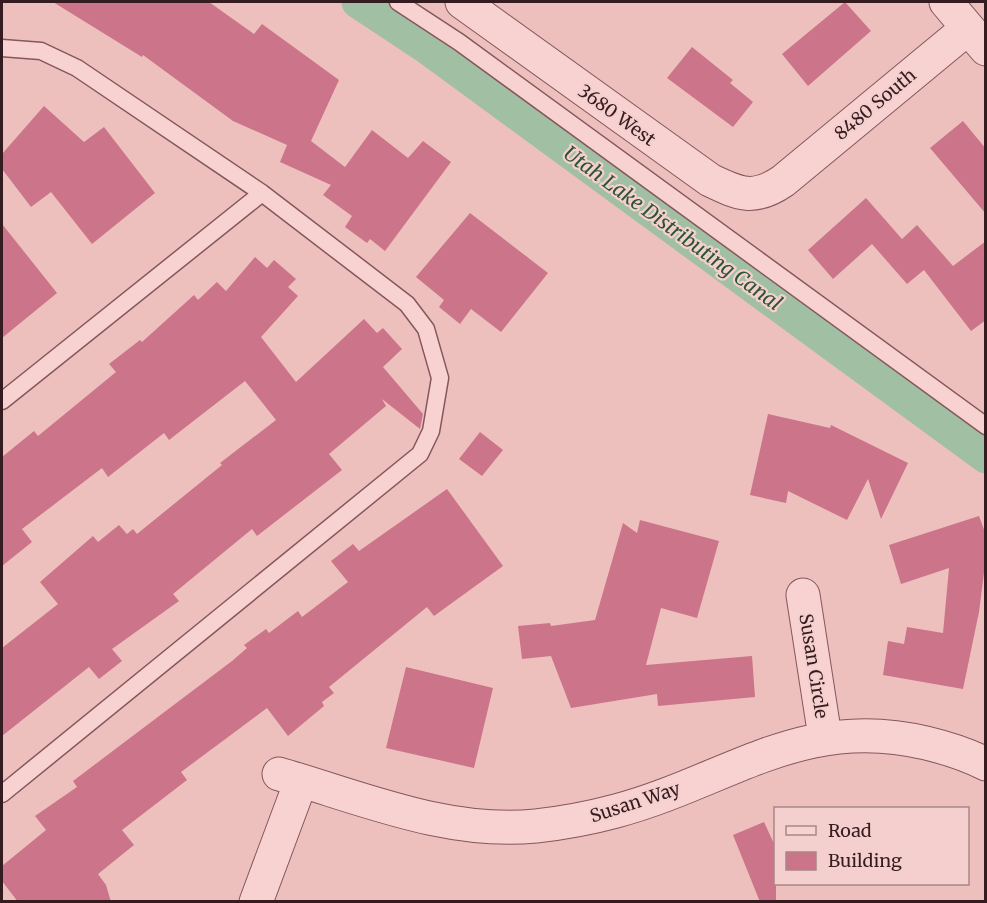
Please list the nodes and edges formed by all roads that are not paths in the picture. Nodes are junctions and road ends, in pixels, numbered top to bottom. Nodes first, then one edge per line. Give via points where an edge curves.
1 (398, 2) edge
2 (462, 2) edge
3 (946, 2) edge
4 (977, 39) edge
5 (2, 48) edge
6 (783, 181) joint
7 (262, 193) junction
8 (2, 401) edge
9 (986, 426) edge
10 (803, 595) dead end
11 (825, 737) junction
12 (986, 764) edge
13 (2, 794) edge
14 (256, 902) edge

1 - 9 lane via 459,42
2 - 6 street, 3680 West via 710,180 735,192 753,195
3 - 4 street
4 - 6 street, 8480 South
5 - 7 lane via 41,51 77,68
7 - 8 lane
7 - 13 lane via 407,304 426,329 440,378 431,431 420,454 397,475
10 - 11 street, Susan Circle
11 - 12 street, Susan Way via 897,737 947,748
11 - 14 street, Susan Way via 770,753 617,811 535,826 506,828 448,822 290,778

